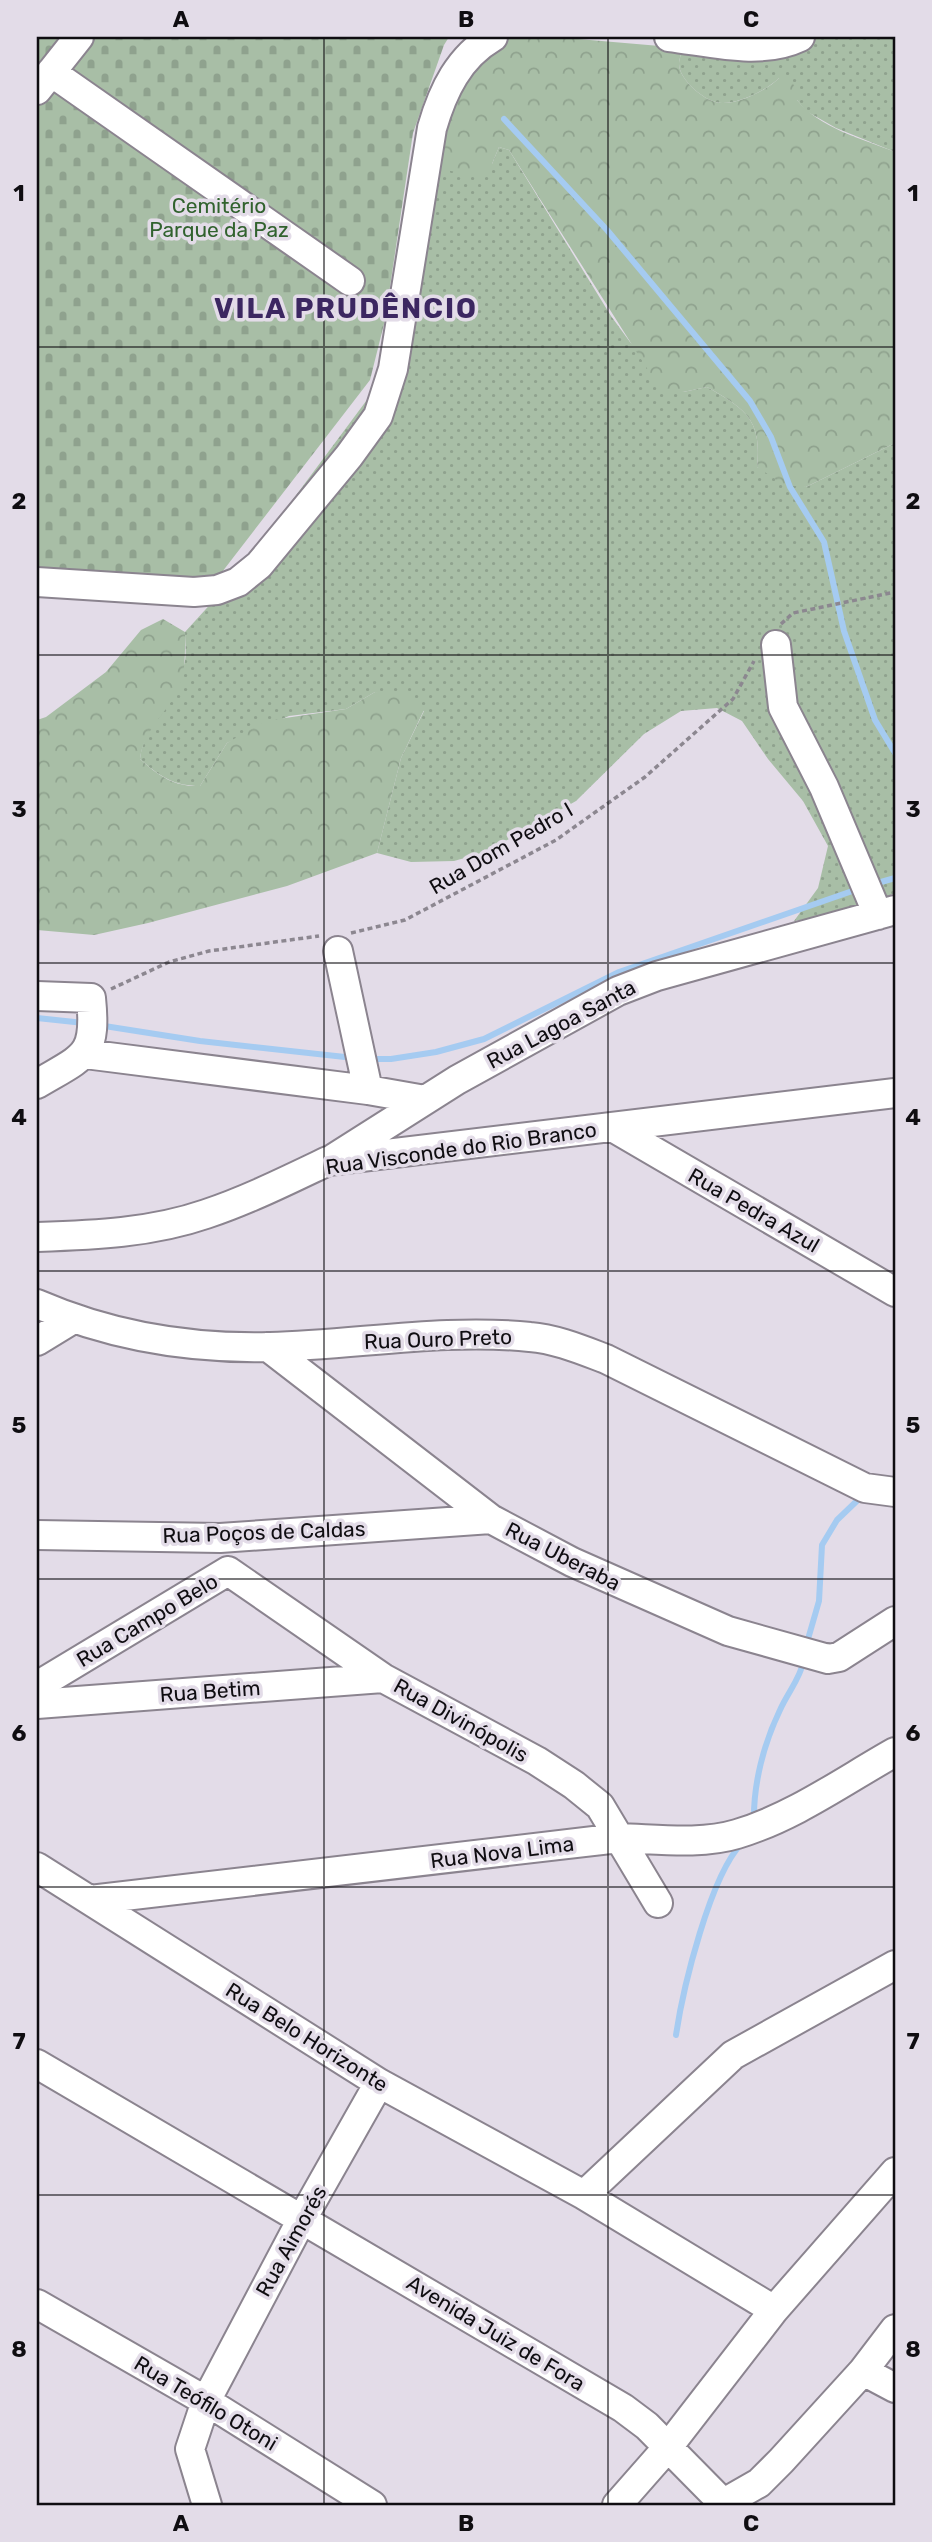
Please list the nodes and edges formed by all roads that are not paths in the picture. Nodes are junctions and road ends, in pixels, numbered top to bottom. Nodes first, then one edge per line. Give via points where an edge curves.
1 (79, 37) edge
2 (493, 37) edge
3 (669, 37) edge
4 (800, 37) edge
5 (44, 81) edge
6 (350, 281) dead end
7 (37, 582) edge
8 (769, 644) road end
9 (887, 912) edge
10 (334, 940) road end
11 (37, 996) edge
12 (85, 1054) junction
13 (37, 1084) edge
14 (368, 1090) junction
15 (895, 1093) edge
16 (425, 1100) junction
17 (614, 1128) junction
18 (328, 1161) junction
19 (37, 1237) edge
20 (895, 1292) edge
21 (37, 1304) edge
22 (73, 1320) junction
23 (37, 1341) edge
24 (268, 1347) junction
25 (895, 1472) edge
26 (865, 1488) junction
27 (895, 1492) edge
28 (491, 1519) junction
29 (37, 1535) edge
30 (220, 1538) junction
31 (228, 1571) junction
32 (895, 1621) edge
33 (383, 1678) junction
34 (37, 1686) edge
35 (37, 1704) edge
36 (895, 1752) edge
37 (619, 1838) junction
38 (37, 1867) edge
39 (90, 1900) junction
40 (658, 1903) dead end
41 (895, 1965) edge
42 (37, 2064) edge
43 (379, 2083) junction
44 (895, 2172) edge
45 (584, 2195) junction
46 (303, 2219) junction
47 (37, 2304) edge
48 (774, 2310) junction
49 (895, 2329) edge
50 (863, 2371) junction
51 (895, 2388) edge
52 (206, 2401) junction
53 (668, 2446) junction
54 (725, 2504) edge
55 (207, 2505) edge
56 (372, 2505) edge
57 (617, 2505) edge

1 - 5 street
2 - 7 street via 477,46 440,98 393,369 378,415 279,542 238,582 217,590
3 - 4 street via 755,47 783,45
5 - 6 street
8 - 9 street via 783,707
9 - 16 street, Rua Lagoa Santa via 657,975 618,990
10 - 14 street
11 - 12 street via 91,998 92,1035
12 - 13 street
12 - 14 street
14 - 16 street
15 - 17 street, Rua Visconde do Rio Branco
16 - 18 street, Rua Lagoa Santa
17 - 18 street, Rua Visconde do Rio Branco
17 - 20 street, Rua Pedra Azul
18 - 19 street, Rua Visconde do Rio Branco via 204,1215 102,1235
21 - 22 street, Rua Ouro Preto
22 - 23 street
22 - 24 street, Rua Ouro Preto via 147,1339
24 - 26 street, Rua Ouro Preto via 474,1335 531,1337 567,1345 606,1359
24 - 28 street, Rua Uberaba
25 - 26 street
26 - 27 street, Rua Ouro Preto
28 - 30 street, Rua Poços de Caldas
28 - 32 street, Rua Uberaba via 646,1597 728,1631 811,1656 839,1657
29 - 30 street, Rua Poços de Caldas
30 - 31 street, Rua Campo Belo
31 - 33 street, Rua Divinópolis
31 - 34 street, Rua Campo Belo
33 - 35 street, Rua Betim
33 - 37 street, Rua Divinópolis via 574,1785 600,1806
36 - 37 street, Rua Nova Lima via 777,1819 735,1835
37 - 39 street, Rua Nova Lima
37 - 40 street, Rua Divinópolis
38 - 39 street, Rua Belo Horizonte
39 - 43 street, Rua Belo Horizonte
41 - 45 street via 733,2055
42 - 46 street, Avenida Juiz de Fora
43 - 45 street, Rua Belo Horizonte
43 - 46 street, Rua Aimorés
44 - 48 street
45 - 48 street, Rua Belo Horizonte
46 - 52 street, Rua Aimorés
46 - 53 street, Avenida Juiz de Fora via 623,2408
47 - 52 street, Rua Teófilo Otoni
48 - 53 street
49 - 50 street, Avenida Juiz de Fora
50 - 51 street
50 - 54 street, Avenida Juiz de Fora via 759,2483
52 - 55 street, Rua Aimorés via 190,2449
52 - 56 street, Rua Teófilo Otoni
53 - 54 street, Avenida Juiz de Fora
53 - 57 street

